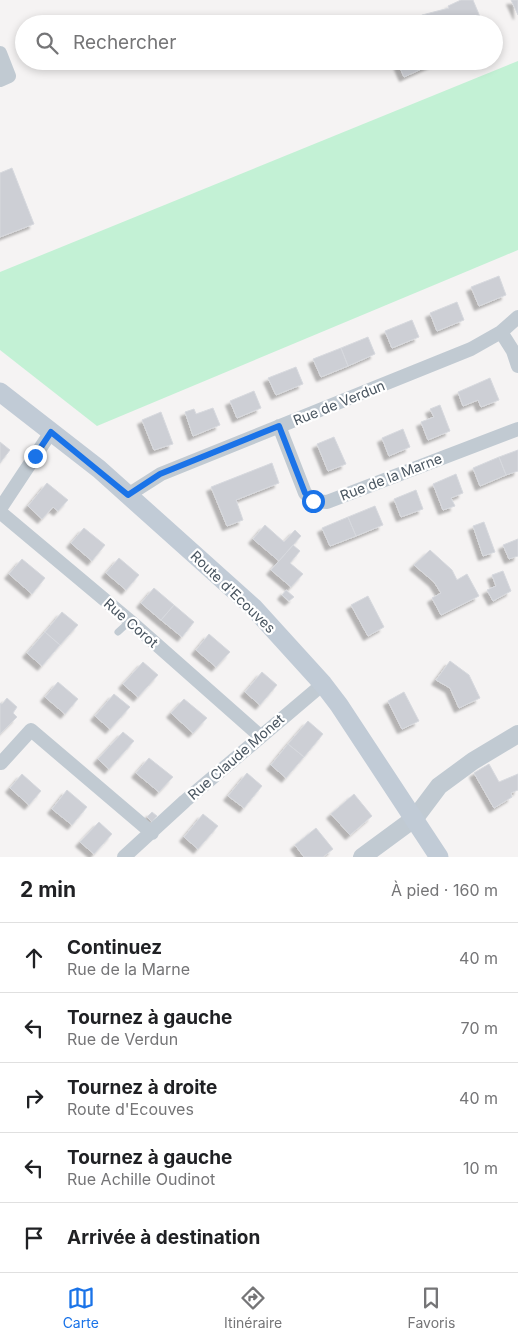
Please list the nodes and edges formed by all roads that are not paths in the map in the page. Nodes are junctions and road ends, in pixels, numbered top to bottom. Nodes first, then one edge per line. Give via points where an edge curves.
1 (0, 53) edge
2 (0, 80) edge
3 (518, 317) edge
4 (502, 332) junction
5 (518, 366) edge
6 (0, 392) edge
7 (279, 426) junction
8 (518, 429) edge
9 (51, 432) junction
10 (128, 495) junction
11 (0, 510) edge
12 (130, 621) junction
13 (118, 632) dead end
14 (323, 684) junction
15 (518, 734) edge
16 (260, 736) junction
17 (1, 762) dead end
18 (415, 818) junction
19 (152, 833) junction
20 (124, 857) edge
21 (362, 857) edge
22 (439, 857) edge

1 - 2 street via 9,76
3 - 4 street, Rue de Verdun
4 - 5 street
4 - 7 street, Rue de Verdun via 471,350
6 - 9 main road, Route d'Ecouves
7 - 8 street, Rue de la Marne via 305,493 313,501 327,502
7 - 10 street, Rue de Verdun via 160,474
9 - 10 main road, Route d'Ecouves
9 - 11 street
10 - 14 main road, Route d'Ecouves via 253,607
11 - 12 street, Rue Corot
12 - 13 lane
12 - 16 street, Rue Corot
14 - 16 street, Rue Claude Monet
14 - 18 main road, Route d'Ecouves
15 - 18 street via 473,760 439,786
16 - 19 street, Rue Claude Monet
17 - 19 street via 31,730
18 - 21 street
18 - 22 main road, Route d'Ecouves
19 - 20 street, Rue Claude Monet

